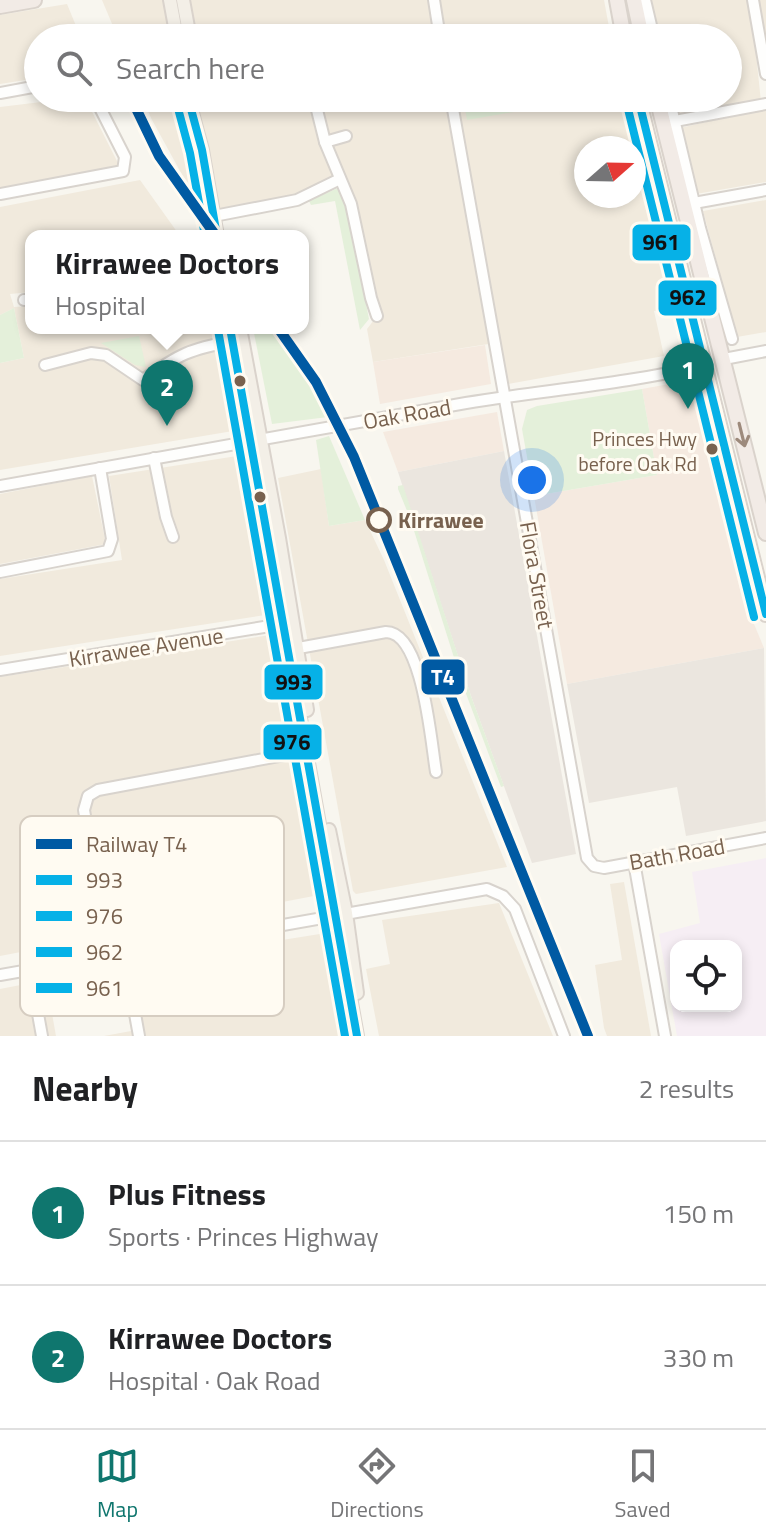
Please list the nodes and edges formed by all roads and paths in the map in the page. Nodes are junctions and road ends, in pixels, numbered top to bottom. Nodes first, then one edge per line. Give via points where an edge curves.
1 (34, 0) edge
2 (170, 0) edge
3 (183, 0) edge
4 (434, 0) edge
5 (615, 0) edge
6 (634, 0) edge
7 (645, 0) edge
8 (753, 0) edge
9 (0, 6) edge
10 (174, 24) edge
11 (187, 24) edge
12 (438, 24) edge
13 (621, 24) edge
14 (639, 24) edge
15 (651, 24) edge
16 (765, 59) edge
17 (766, 74) edge
18 (24, 89) edge
19 (0, 93) edge
20 (766, 104) edge
21 (742, 108) edge
22 (102, 112) edge
23 (192, 112) edge
24 (199, 112) edge
25 (318, 112) edge
26 (454, 112) edge
27 (642, 112) edge
28 (661, 112) edge
29 (673, 112) edge
30 (723, 112) edge
31 (675, 121) junction
32 (346, 136) dead end
33 (325, 142) junction
34 (202, 150) junction
35 (340, 179) junction
36 (766, 190) edge
37 (0, 194) edge
38 (694, 203) junction
39 (214, 216) junction
40 (216, 230) edge
41 (377, 316) dead end
42 (231, 334) edge
43 (241, 334) edge
44 (732, 339) dead end
45 (766, 351) edge
46 (724, 359) junction
47 (45, 365) dead end
48 (705, 365) junction
49 (505, 397) junction
50 (256, 442) junction
51 (154, 458) junction
52 (100, 468) junction
53 (0, 486) edge
54 (766, 533) edge
55 (173, 537) dead end
56 (0, 572) edge
57 (766, 614) edge
58 (287, 625) junction
59 (292, 649) junction
60 (0, 670) edge
61 (306, 751) junction
62 (436, 772) dead end
63 (85, 816) edge
64 (766, 838) edge
65 (590, 862) joint
66 (634, 862) junction
67 (341, 914) junction
68 (284, 924) edge
69 (20, 972) edge
70 (0, 975) edge
71 (38, 1016) edge
72 (135, 1016) edge
73 (42, 1036) edge
74 (139, 1036) edge
75 (357, 1036) edge
76 (364, 1036) edge
77 (564, 1036) edge
78 (665, 1036) edge

1 - 9 highway
2 - 10 main road
3 - 11 main road
4 - 12 street
5 - 13 highway
6 - 14 highway
7 - 15 street
8 - 16 street
16 - 17 street
18 - 19 street
20 - 21 street
22 - 37 street via 125,157 123,171
23 - 34 main road
24 - 34 main road
25 - 33 street
26 - 49 street, Flora Street
27 - 48 highway
28 - 46 highway
29 - 31 street
30 - 31 street
31 - 38 street
32 - 33 street
33 - 35 street
34 - 39 main road
35 - 39 street via 297,200
35 - 41 street via 351,204
36 - 38 street
38 - 44 street
39 - 40 main road
42 - 47 street via 176,356 143,380 106,355 91,353
42 - 50 main road
43 - 50 main road
45 - 46 street, Oak Road
46 - 48 highway, Oak Road
46 -> 54 highway
48 - 49 street, Oak Road
48 - 57 highway
49 - 50 street, Oak Road
49 - 65 street, Flora Street
50 - 51 street, Oak Road
50 - 58 main road
51 - 52 street, Oak Road
51 - 55 street
52 - 53 street, Oak Road
52 - 56 street via 112,539 108,551
58 - 59 main road
58 - 60 street, Kirrawee Avenue
59 - 61 main road
59 - 62 street via 386,632 402,638 418,674
59 - 67 main road
61 - 63 street via 98,790 88,796
61 - 67 main road
64 - 66 street, Bath Road
65 - 66 street, Bath Road via 604,868
66 - 78 street
67 - 68 street
67 - 75 main road
67 - 76 main road
67 - 77 street via 481,890 503,896 515,909
69 - 70 street
71 - 73 street
72 - 74 street

